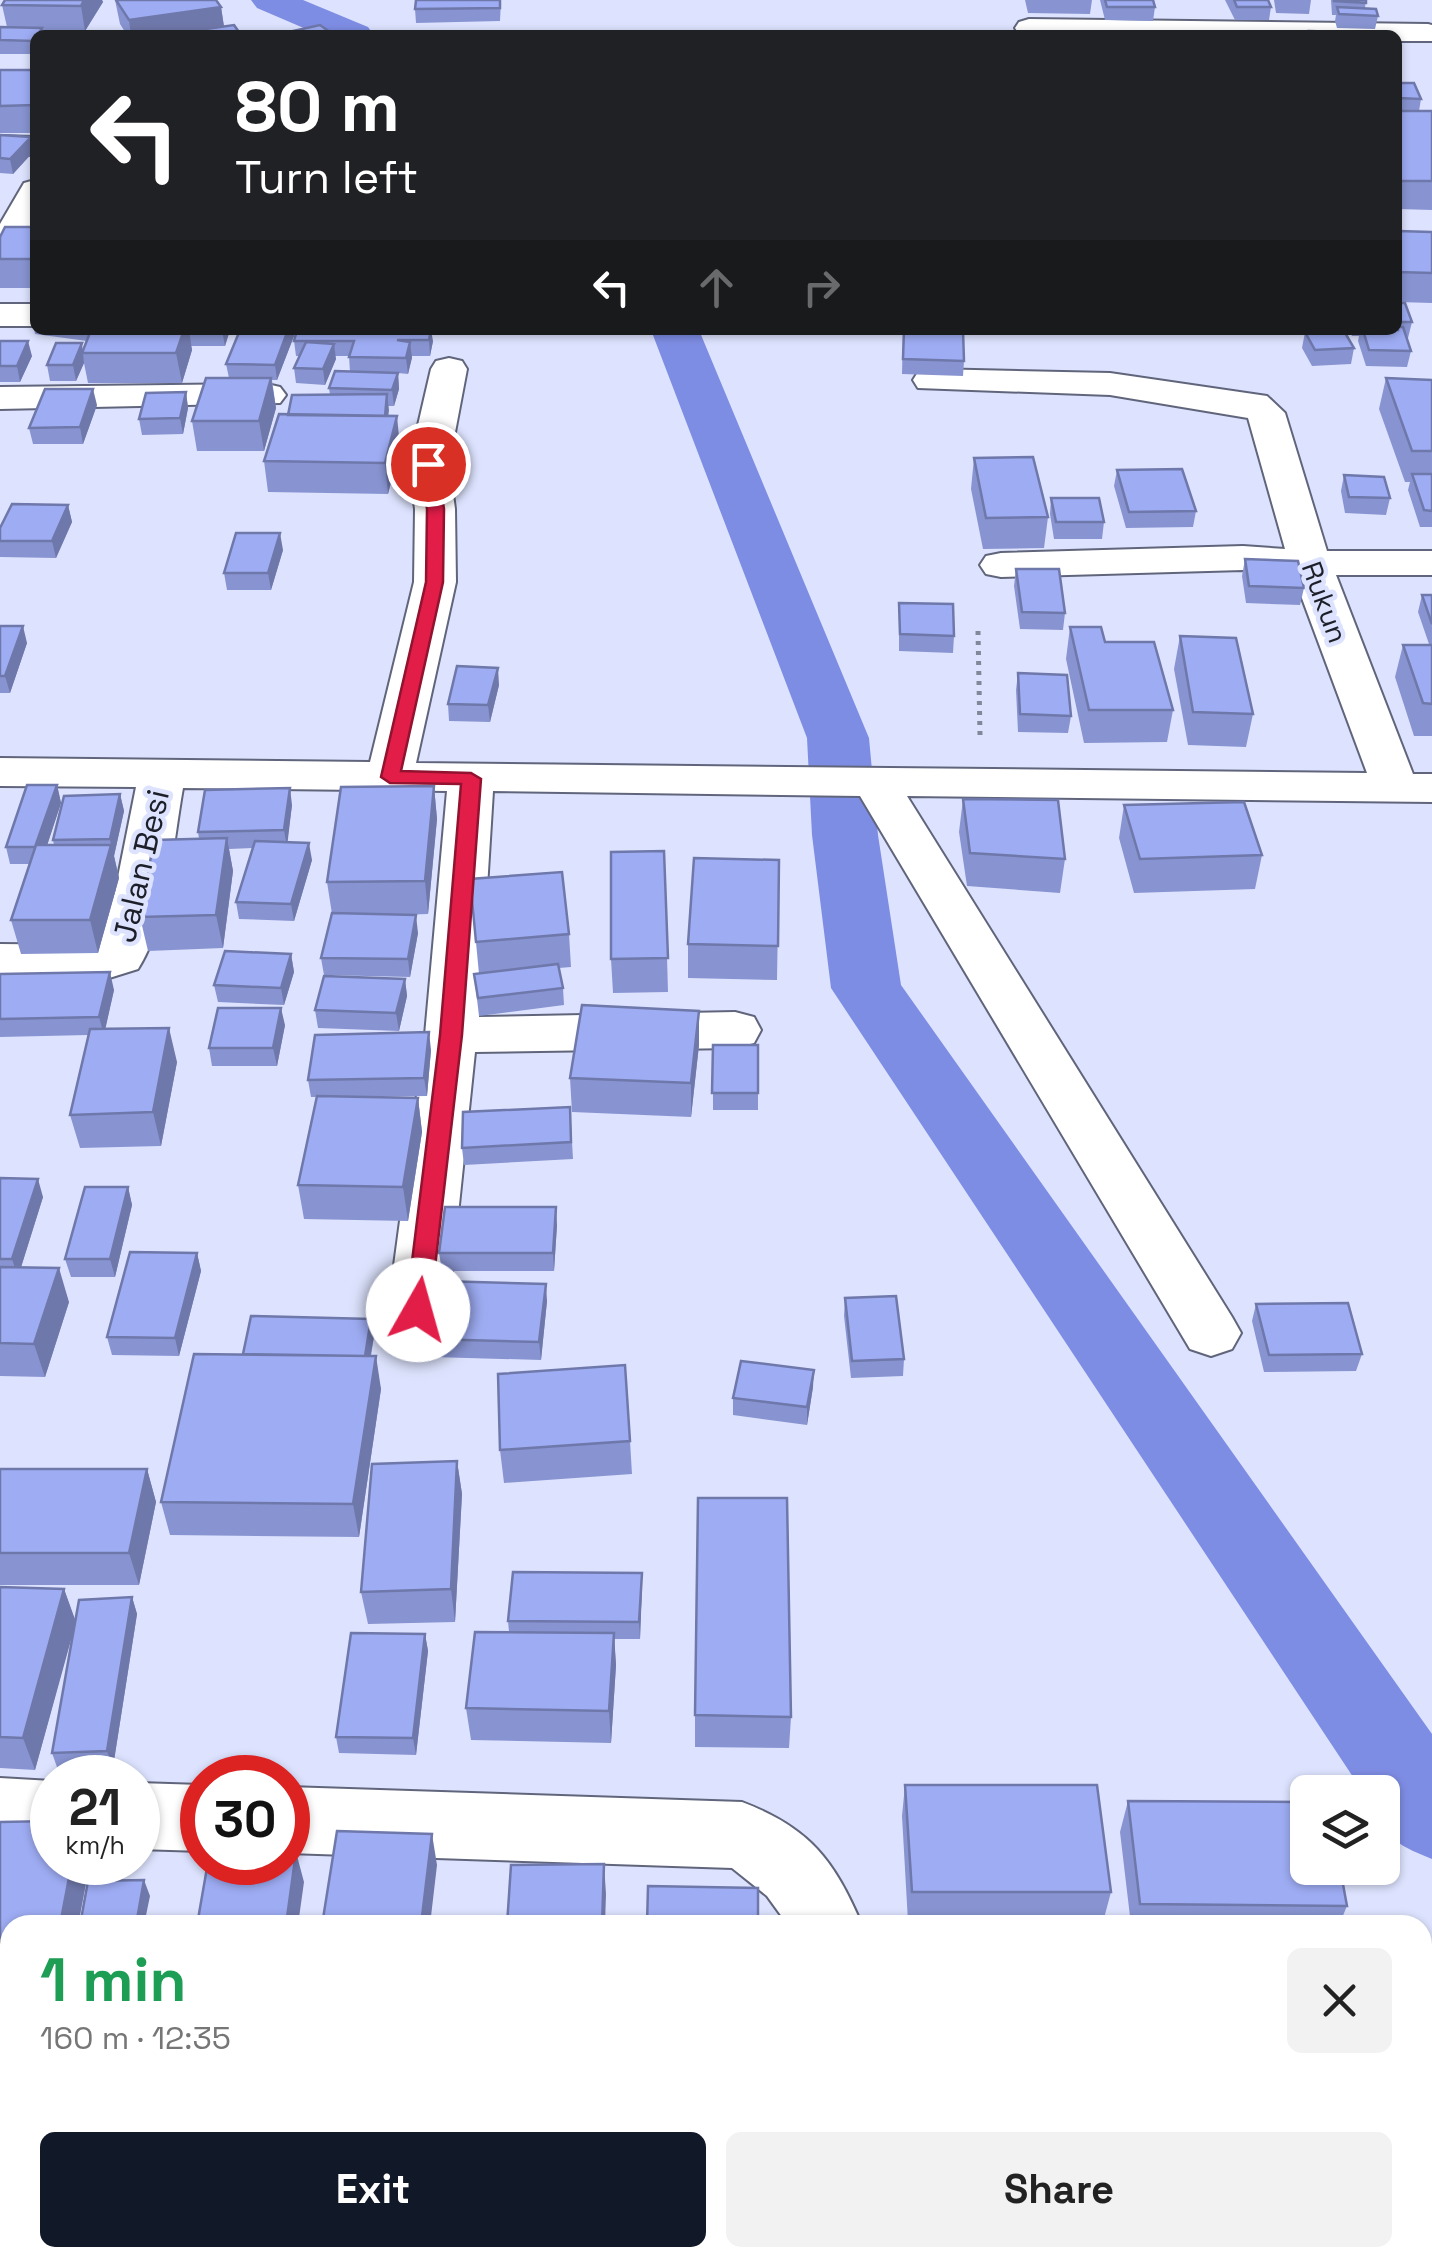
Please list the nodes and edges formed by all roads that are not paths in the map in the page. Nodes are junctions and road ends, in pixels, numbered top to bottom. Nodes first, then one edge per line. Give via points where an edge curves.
1 (1412, 0) edge
2 (1028, 28) dead end
3 (1128, 30) edge
4 (1402, 35) edge
5 (1430, 36) edge
6 (0, 145) edge
7 (30, 146) edge
8 (30, 205) edge
9 (0, 255) edge
10 (0, 314) edge
11 (30, 315) edge
12 (448, 368) dead end
13 (930, 380) edge
14 (266, 395) edge
15 (0, 398) edge
16 (1310, 563) junction
17 (1432, 563) edge
18 (1001, 564) dead end
19 (0, 772) edge
20 (162, 774) junction
21 (390, 777) junction
22 (471, 779) junction
23 (857, 782) junction
24 (1413, 787) edge
25 (0, 960) edge
26 (735, 1030) dead end
27 (451, 1035) junction
28 (418, 1310) dead end
29 (1211, 1333) dead end
30 (0, 1811) edge
31 (30, 1812) edge
32 (310, 1821) edge
33 (820, 1915) edge

1 - 5 street
2 - 3 street
4 - 5 street
6 - 7 street
8 - 9 street
10 - 11 street
12 - 21 street via 428,464 435,582
13 - 16 street, Rukun via 1110,384 1254,404 1266,413
14 - 15 street
16 - 17 street
16 - 18 street via 1242,558
16 - 24 street, Rukun
19 - 20 street
20 - 21 street
20 - 25 street, Jalan Besi via 120,957
21 - 22 street
22 - 23 street
22 - 27 street
23 - 24 street
23 - 29 street
26 - 27 street
27 - 28 street
30 - 31 street
32 - 33 street via 742,1835 802,1878

